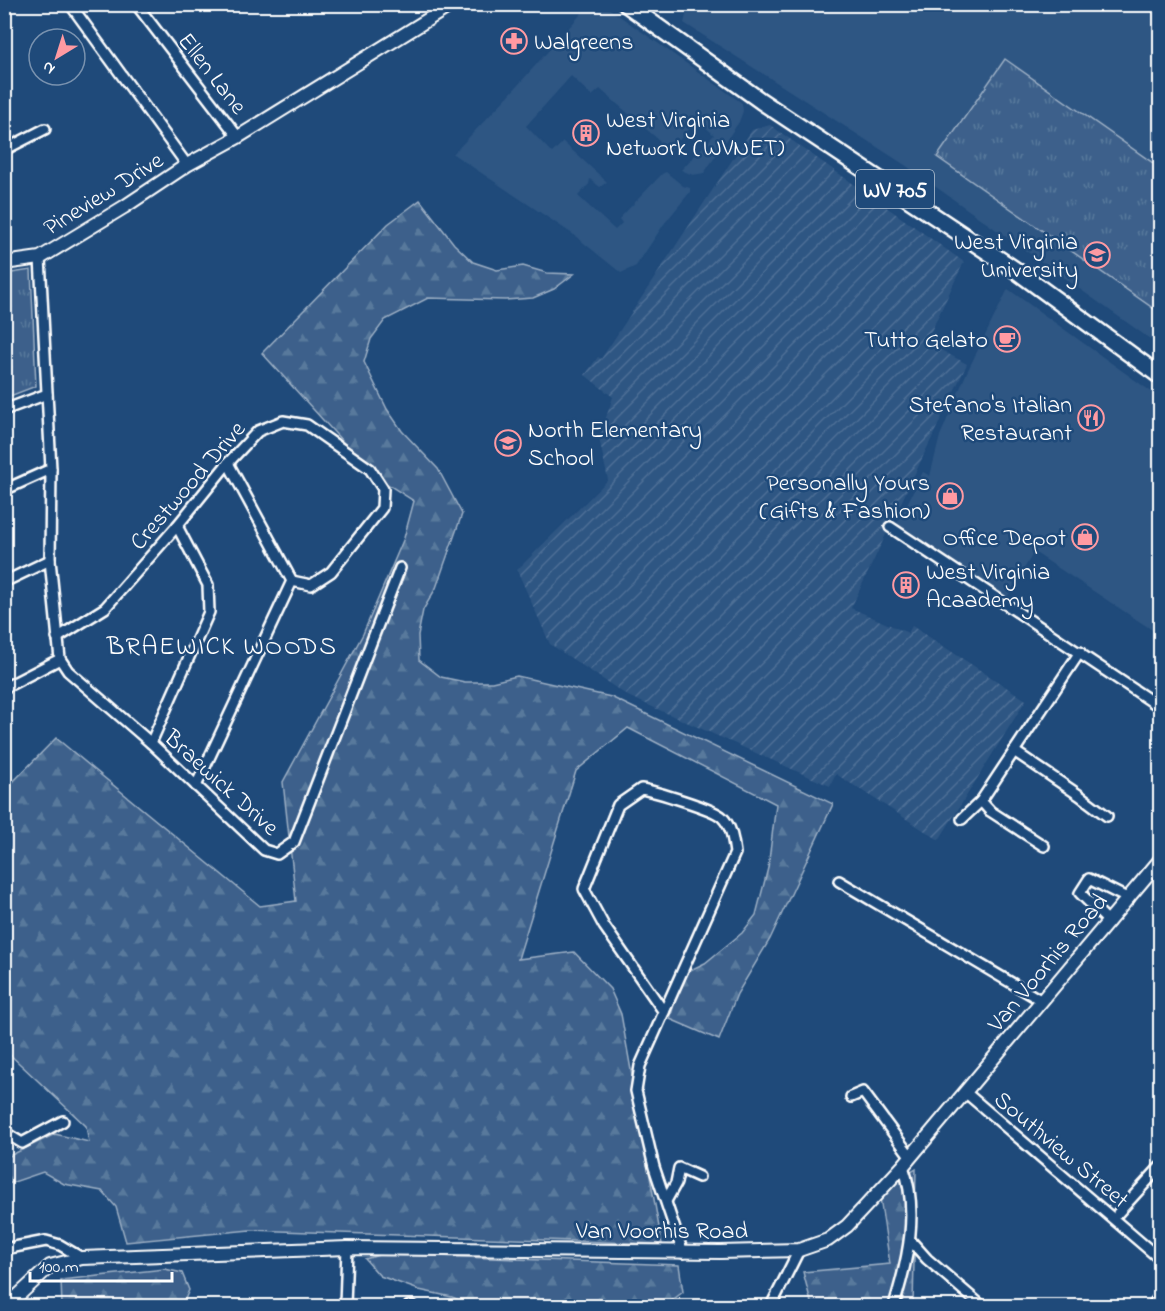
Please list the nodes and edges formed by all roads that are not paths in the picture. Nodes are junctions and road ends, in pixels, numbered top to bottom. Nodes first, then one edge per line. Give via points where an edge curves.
1 (70, 4) edge
2 (135, 4) edge
3 (453, 4) edge
4 (626, 4) edge
5 (45, 129) dead end
6 (238, 137) junction
7 (4, 150) edge
8 (187, 165) junction
9 (40, 258) junction
10 (4, 263) edge
11 (1161, 376) edge
12 (47, 394) junction
13 (4, 410) edge
14 (228, 463) junction
15 (51, 469) junction
16 (4, 489) edge
17 (177, 526) junction
18 (890, 526) dead end
19 (50, 560) junction
20 (400, 568) dead end
21 (292, 581) junction
22 (4, 582) edge
23 (57, 638) junction
24 (1080, 652) junction
25 (60, 658) junction
26 (4, 688) edge
27 (1161, 707) edge
28 (151, 743) junction
29 (1014, 752) junction
30 (196, 786) junction
31 (981, 801) junction
32 (1107, 816) dead end
33 (962, 819) dead end
34 (1044, 846) dead end
35 (1161, 860) edge
36 (839, 881) dead end
37 (1129, 899) junction
38 (1109, 922) junction
39 (1042, 1001) junction
40 (664, 1012) junction
41 (965, 1092) junction
42 (851, 1096) dead end
43 (63, 1121) dead end
44 (8, 1134) edge
45 (907, 1161) junction
46 (1161, 1167) edge
47 (699, 1177) dead end
48 (666, 1201) junction
49 (1118, 1213) dead end
50 (910, 1240) junction
51 (347, 1248) junction
52 (4, 1249) edge
53 (799, 1250) junction
54 (683, 1253) junction
55 (82, 1258) junction
56 (1161, 1259) edge
57 (1161, 1296) edge
58 (7, 1306) edge
59 (345, 1306) edge
60 (771, 1306) edge
61 (896, 1306) edge
62 (982, 1306) edge
63 (1152, 1306) edge

1 - 8 street
2 - 6 street, Ellen Lane
3 - 6 street, Pineview Drive
4 - 11 main road, WV 705 via 760,101 1014,269
5 - 7 street
6 - 8 street, Pineview Drive
8 - 9 street, Pineview Drive
9 - 10 street
9 - 12 street, Pineview Drive
12 - 13 street
12 - 15 street, Pineview Drive
14 - 17 street, Crestwood Drive
14 - 21 street
14 - 21 street, Crestwood Drive via 258,431 283,421 308,425 370,469 383,489 382,508 331,572 311,585
15 - 16 street
15 - 19 street, Pineview Drive
17 - 23 street, Crestwood Drive via 105,608
17 - 28 street via 208,585 209,612
18 - 24 street
19 - 22 street
19 - 23 street, Pineview Drive
20 - 30 street, Braewick Drive via 294,842 277,854 264,850
21 - 30 street
23 - 25 street
24 - 27 street
24 - 29 street
25 - 26 street
25 - 28 street, Braewick Drive via 68,671
28 - 30 street, Braewick Drive
29 - 31 street
29 - 32 street
31 - 33 street
31 - 34 street
35 - 37 street, Van Voorhis Road
36 - 39 street
37 - 38 street, Van Voorhis Road
37 - 38 street via 1089,879 1080,893
38 - 39 street, Van Voorhis Road
39 - 41 street, Van Voorhis Road
40 - 40 street via 735,853 732,834 722,816 641,789 618,805 584,889 604,926
40 - 48 street via 640,1066 636,1091
41 - 45 street, Van Voorhis Road
41 - 56 street, Southview Street
42 - 45 street via 863,1092
43 - 44 street via 22,1143
45 - 50 street
45 - 53 street, Van Voorhis Road via 847,1226 828,1240
46 - 49 street
47 - 48 street via 679,1168
48 - 54 street
50 - 61 street
50 - 62 street
51 - 54 street, Van Voorhis Road
51 - 55 street, Van Voorhis Road
51 - 59 street
52 - 55 street via 46,1241
53 - 54 street, Van Voorhis Road
53 - 60 street
55 - 58 street, Van Voorhis Road via 50,1266
57 - 63 street

